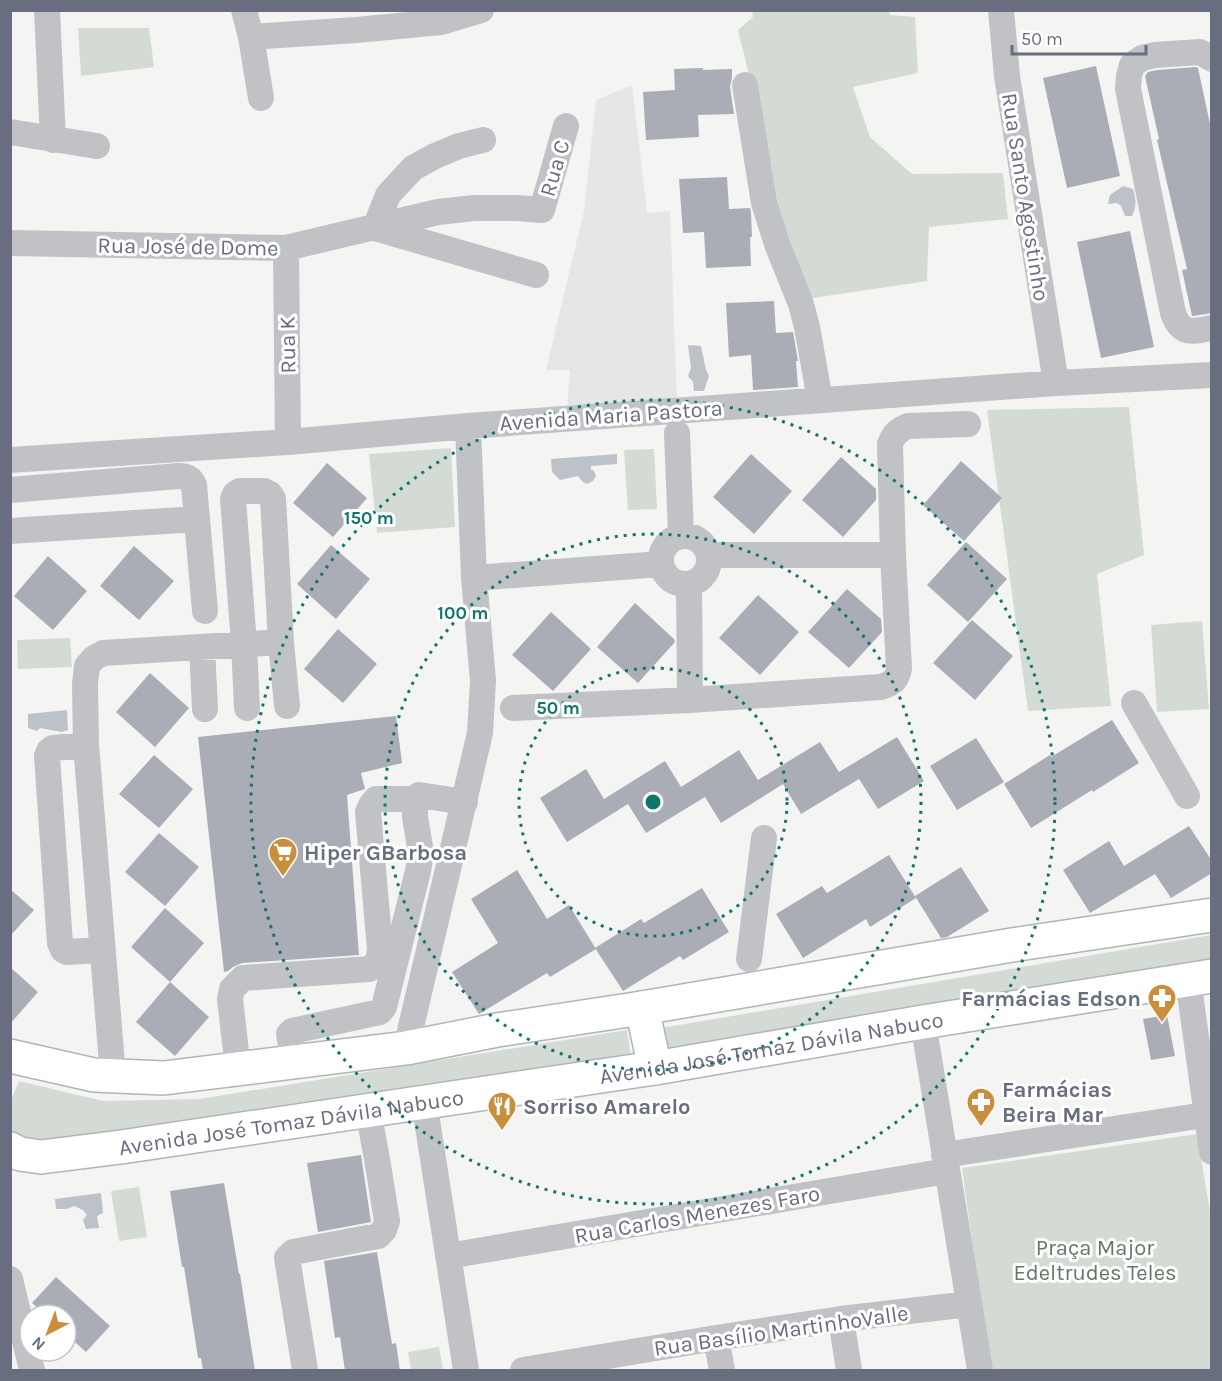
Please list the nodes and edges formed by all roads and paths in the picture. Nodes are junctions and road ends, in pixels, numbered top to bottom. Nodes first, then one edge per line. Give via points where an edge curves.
1 (47, 10) edge
2 (244, 10) edge
3 (481, 10) edge
4 (1001, 10) edge
5 (251, 37) junction
6 (1212, 59) edge
7 (745, 85) dead end
8 (261, 98) dead end
9 (566, 126) dead end
10 (10, 132) edge
11 (53, 140) junction
12 (483, 140) dead end
13 (96, 146) dead end
14 (542, 210) joint
15 (375, 228) junction
16 (10, 243) edge
17 (286, 248) junction
18 (536, 275) dead end
19 (1212, 328) edge
20 (1212, 375) edge
21 (1056, 383) junction
22 (820, 400) junction
23 (968, 424) dead end
24 (468, 426) junction
25 (677, 433) dead end
26 (288, 442) junction
27 (10, 460) edge
28 (38, 474) junction
29 (10, 490) edge
30 (197, 519) junction
31 (39, 529) junction
32 (10, 531) edge
33 (681, 535) junction
34 (709, 555) junction
35 (893, 555) junction
36 (661, 564) junction
37 (474, 578) junction
38 (690, 584) junction
39 (205, 611) dead end
40 (281, 642) junction
41 (244, 644) junction
42 (202, 647) junction
43 (690, 700) junction
44 (1134, 703) dead end
45 (287, 706) dead end
46 (247, 708) dead end
47 (513, 708) dead end
48 (205, 709) dead end
49 (86, 745) junction
50 (1187, 796) dead end
51 (415, 799) junction
52 (465, 802) junction
53 (764, 838) dead end
54 (1212, 915) edge
55 (102, 950) junction
56 (749, 959) dead end
57 (1200, 978) edge
58 (642, 1008) junction
59 (923, 1022) junction
60 (406, 1048) junction
61 (10, 1056) edge
62 (294, 1062) junction
63 (113, 1068) junction
64 (238, 1068) junction
65 (655, 1068) junction
66 (424, 1101) junction
67 (368, 1110) junction
68 (1209, 1132) edge
69 (21, 1156) edge
70 (945, 1163) junction
71 (448, 1256) junction
72 (10, 1279) edge
73 (969, 1304) junction
74 (841, 1319) junction
75 (716, 1338) junction
76 (600, 1365) edge
77 (32, 1371) edge
78 (305, 1371) edge
79 (466, 1371) edge
80 (522, 1371) edge
81 (722, 1371) edge
82 (849, 1371) edge
83 (980, 1371) edge

1 - 11 street
2 - 5 street
3 - 5 street via 441,22
4 - 21 street, Rua Santo Agostinho via 1007,76
5 - 8 street
6 - 19 street via 1200,52 1142,58 1132,65 1128,89 1173,314 1185,330
7 - 22 street via 764,203 801,304
9 - 14 street, Rua C
10 - 11 street
11 - 13 street
12 - 15 street via 459,146 413,168 388,195
14 - 15 street, Rua José de Dome via 465,209
15 - 17 street, Rua José de Dome
15 - 18 street
16 - 17 street, Rua José de Dome
17 - 26 street, Rua K
20 - 21 street, Avenida Maria Pastora
21 - 22 street, Avenida Maria Pastora
22 - 24 street, Avenida Maria Pastora
23 - 35 street via 908,426 894,435 890,444
24 - 26 street, Avenida Maria Pastora
24 - 37 street
25 - 33 street
26 - 28 street, Avenida Maria Pastora
27 - 28 street, Avenida Maria Pastora
28 - 29 street
28 - 30 street via 183,476 194,485
28 - 31 street
30 - 31 street
30 - 39 street
31 - 32 street
33 - 34 street via 699,539
33 - 36 street via 665,545
34 - 35 street
34 - 38 street via 705,574
35 - 43 street via 899,668 891,684
36 - 37 street
36 - 38 street via 671,580
37 - 52 street via 483,681 480,733
38 - 43 street
40 - 41 street
40 - 41 street via 273,499 264,491 240,491 233,499
40 - 45 street
41 - 42 street
41 - 46 street
42 - 48 street
42 - 49 street via 103,653 94,658 87,666 85,684
43 - 47 street
44 - 50 street
49 - 55 street
49 - 55 street via 53,748 47,756 60,943 67,952
51 - 52 street via 419,795
51 - 62 street via 421,853 384,1007 380,1012 292,1031
51 - 64 street via 376,799 368,812 378,962 369,969 243,978 232,989 230,999
52 - 60 street
53 - 56 street
54 - 58 main road
55 - 63 street
57 - 59 main road, Avenida José Tomaz Dávila Nabuco
57 - 68 street
58 - 60 main road
58 - 65 main road
59 - 65 main road, Avenida José Tomaz Dávila Nabuco
59 - 70 street
60 - 62 main road
61 - 63 main road via 94,1075
62 - 64 main road
63 - 64 main road via 164,1078
65 - 66 main road, Avenida José Tomaz Dávila Nabuco
66 - 67 main road, Avenida José Tomaz Dávila Nabuco
66 - 71 street
67 - 69 main road, Avenida José Tomaz Dávila Nabuco
67 - 78 street via 387,1221 378,1236 293,1251 287,1258
68 - 70 street, Rua Carlos Menezes Faro
70 - 71 street, Rua Carlos Menezes Faro
70 - 73 street
71 - 79 street
72 - 77 street
73 - 74 street, Rua Basílio MartinhoValle
73 - 83 street
74 - 75 street, Rua Basílio MartinhoValle
74 - 82 street
75 - 76 street, Rua Basílio MartinhoValle
75 - 81 street
76 - 80 street, Rua Basílio MartinhoValle

